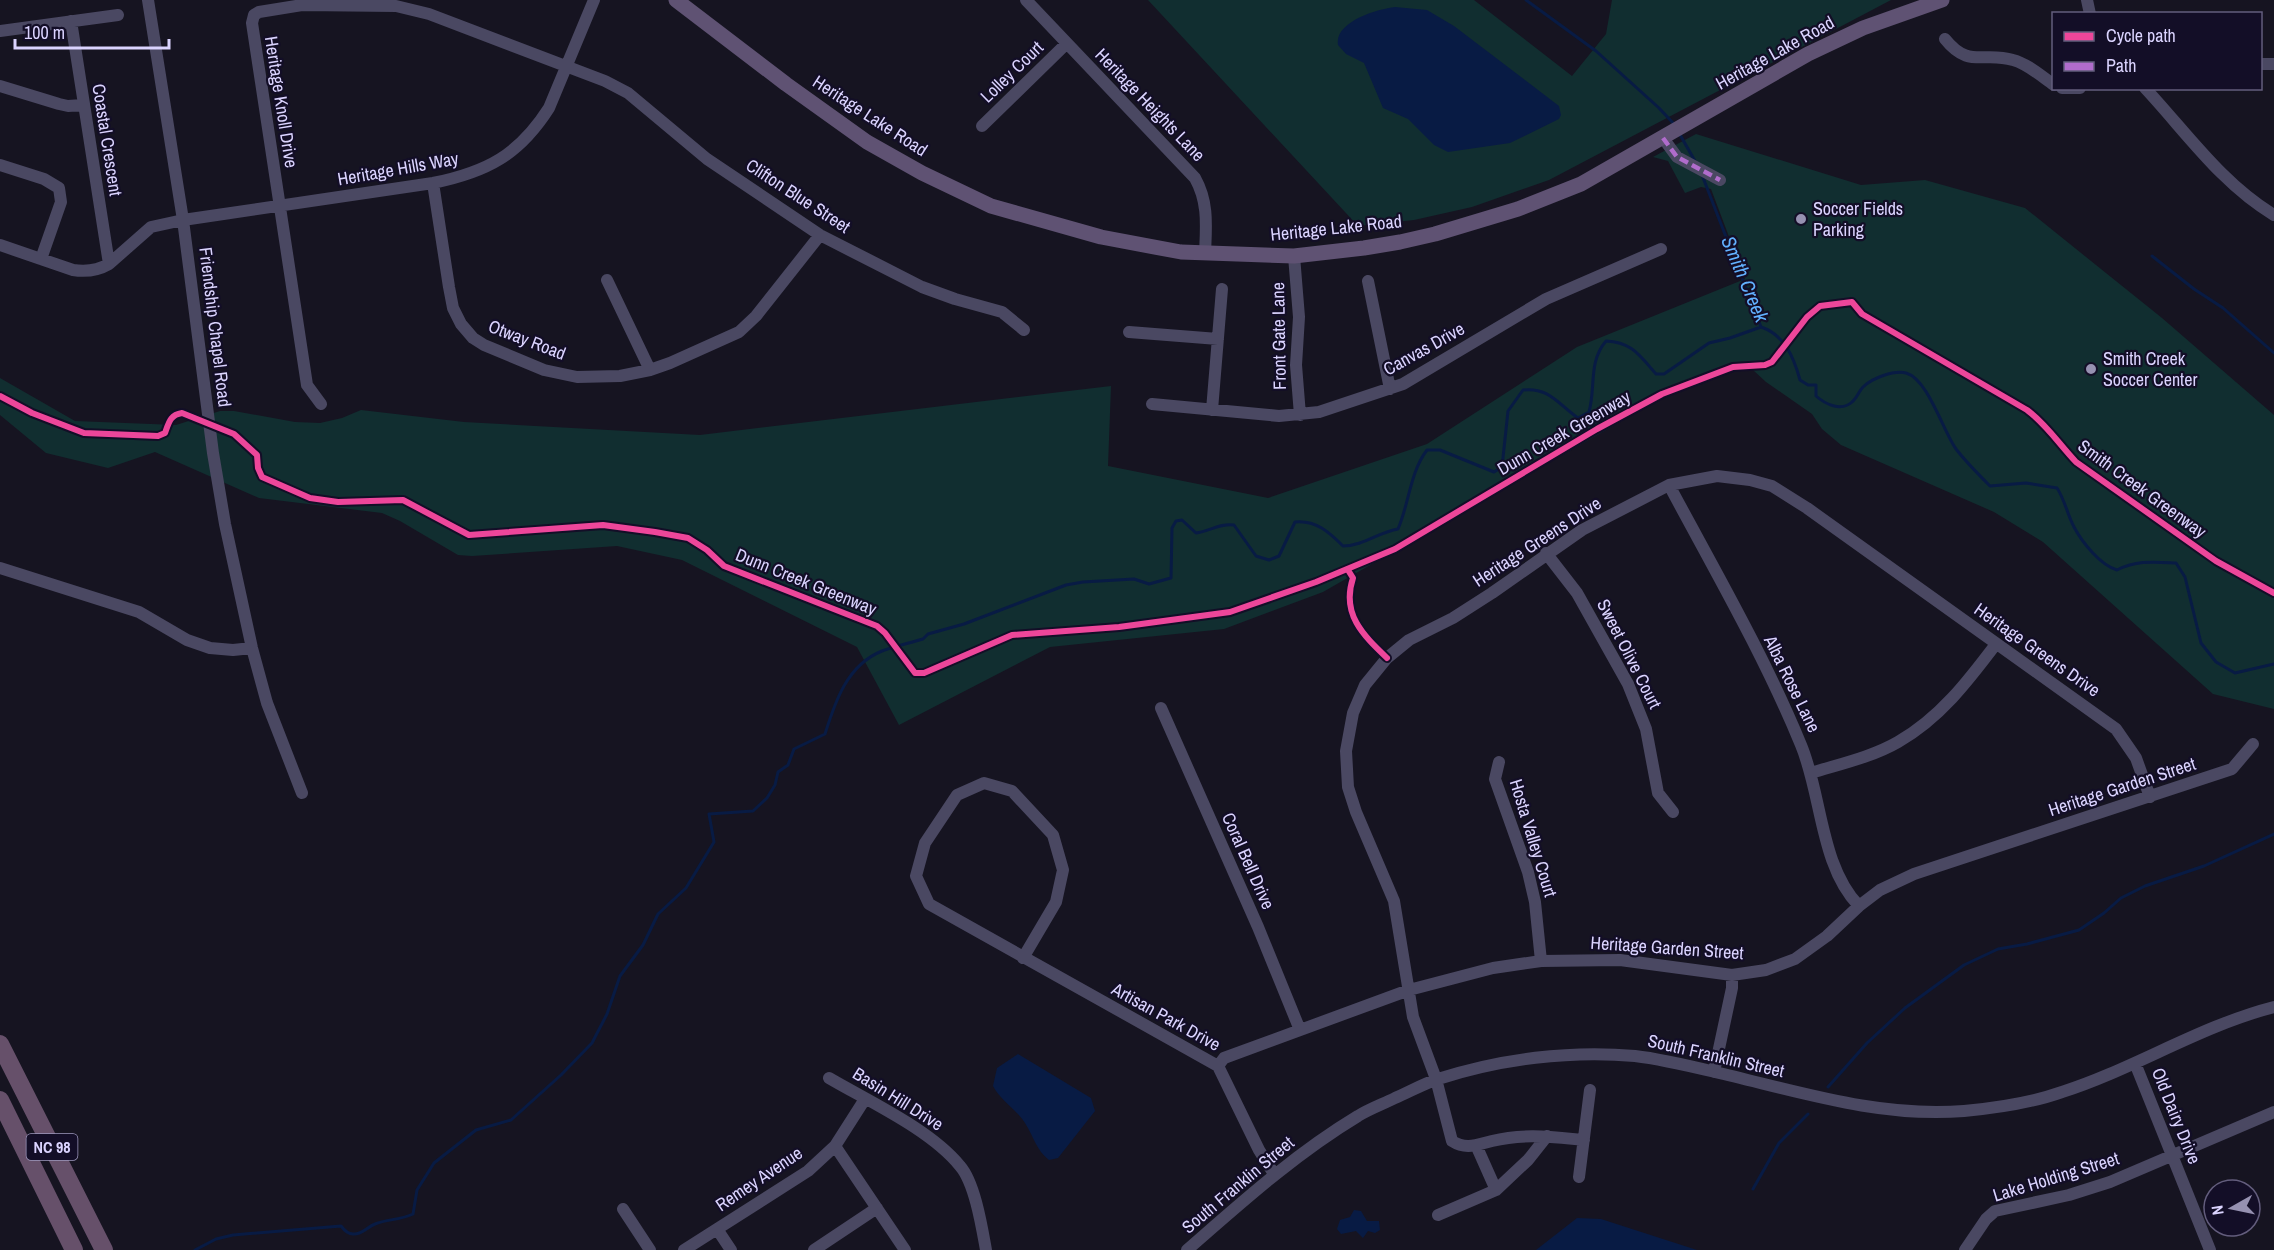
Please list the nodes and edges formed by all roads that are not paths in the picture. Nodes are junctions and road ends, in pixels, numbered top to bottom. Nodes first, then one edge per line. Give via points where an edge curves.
1 (148, 0) edge
2 (594, 0) edge
3 (676, 0) edge
4 (1026, 0) edge
5 (1942, 0) edge
6 (118, 15) dead end
7 (71, 21) junction
8 (0, 31) edge
9 (1945, 39) dead end
10 (1066, 44) junction
11 (567, 66) junction
12 (2052, 84) edge
13 (0, 86) edge
14 (2147, 90) edge
15 (83, 105) junction
16 (982, 126) dead end
17 (1663, 138) junction
18 (0, 165) edge
19 (1720, 180) dead end
20 (433, 183) junction
21 (280, 207) junction
22 (2274, 215) edge
23 (183, 220) junction
24 (820, 235) junction
25 (0, 245) edge
26 (1660, 249) dead end
27 (1205, 254) junction
28 (1294, 256) junction
29 (41, 259) junction
30 (109, 264) junction
31 (607, 280) dead end
32 (1368, 281) dead end
33 (1222, 289) dead end
34 (1024, 330) dead end
35 (1129, 332) dead end
36 (1218, 339) junction
37 (650, 370) junction
38 (1390, 389) junction
39 (321, 404) dead end
40 (1152, 404) dead end
41 (1212, 410) junction
42 (1300, 416) junction
43 (1669, 485) junction
44 (1546, 553) junction
45 (0, 568) edge
46 (1996, 644) junction
47 (252, 648) junction
48 (1161, 708) dead end
49 (2253, 744) dead end
50 (1499, 762) dead end
51 (1811, 773) junction
52 (302, 793) dead end
53 (2150, 796) junction
54 (1673, 812) dead end
55 (1859, 906) junction
56 (1023, 958) junction
57 (1542, 961) junction
58 (1732, 975) junction
59 (1409, 990) junction
60 (2274, 1007) edge
61 (1300, 1030) junction
62 (0, 1044) edge
63 (2135, 1063) junction
64 (1218, 1066) junction
65 (1714, 1072) junction
66 (829, 1078) dead end
67 (1436, 1079) junction
68 (1590, 1090) dead end
69 (864, 1099) junction
70 (0, 1100) edge
71 (2274, 1112) edge
72 (1547, 1136) junction
73 (1584, 1140) junction
74 (1476, 1145) junction
75 (835, 1146) junction
76 (2173, 1156) junction
77 (1274, 1174) junction
78 (1579, 1177) dead end
79 (1496, 1190) junction
80 (877, 1208) junction
81 (623, 1209) dead end
82 (1438, 1215) dead end
83 (717, 1229) junction
84 (74, 1250) edge
85 (104, 1250) edge
86 (650, 1250) edge
87 (684, 1250) edge
88 (731, 1250) edge
89 (814, 1250) edge
90 (905, 1250) edge
91 (986, 1250) edge
92 (1187, 1250) edge
93 (1965, 1250) edge
94 (2210, 1250) edge

1 - 23 street, Friendship Chapel Road
2 - 11 street, Heritage Hills Way
3 - 27 main road, Heritage Lake Road via 867,142 922,173 991,206 1101,237
4 - 10 street, Heritage Heights Lane
5 - 17 main road, Heritage Lake Road via 1863,28 1808,54
6 - 7 street
7 - 8 street
7 - 15 street, Coastal Crescent
9 - 12 street via 1967,57 2013,60
10 - 16 street, Lolley Court
10 - 27 street, Heritage Heights Lane via 1195,178 1207,216
11 - 20 street, Heritage Hills Way via 539,124 513,151 482,170
11 - 21 street, Heritage Knoll Drive via 429,14 396,6 302,5 259,12 254,15 252,30
11 - 24 street, Clifton Blue Street via 628,93 707,159
13 - 15 street via 59,104
14 - 22 street via 2222,175
15 - 30 street, Coastal Crescent
17 - 19 street via 1677,157
17 - 28 main road, Heritage Lake Road via 1581,184 1518,209 1400,242
18 - 29 street via 59,188 61,202
20 - 21 street, Heritage Hills Way
20 - 37 street, Otway Road via 453,308 473,338 544,370 569,375 598,378
21 - 23 street, Heritage Hills Way
21 - 39 street, Heritage Knoll Drive via 307,385
23 - 30 street, Heritage Hills Way via 151,227
23 - 47 street, Friendship Chapel Road via 213,453
24 - 34 street, Clifton Blue Street via 930,290 1002,312
24 - 37 street, Otway Road via 747,326
25 - 29 street
26 - 38 street, Canvas Drive via 1546,299 1417,377
27 - 28 main road, Heritage Lake Road
28 - 42 street, Front Gate Lane
29 - 30 street via 85,272
31 - 37 street
32 - 38 street
33 - 36 street
35 - 36 street
36 - 41 street
38 - 42 street, Canvas Drive
40 - 41 street, Canvas Drive
41 - 42 street, Canvas Drive
43 - 44 street, Heritage Greens Drive
43 - 46 street, Heritage Greens Drive via 1718,476 1772,486
43 - 51 street, Alba Rose Lane via 1760,658 1802,745
44 - 54 street, Sweet Olive Court via 1577,593 1628,684 1646,729 1658,793
44 - 59 street, Heritage Greens Drive via 1453,618 1409,640 1365,685 1353,713 1346,751 1348,787 1394,901
45 - 47 street via 139,612 187,640 210,648
46 - 51 street via 1966,683 1929,720 1898,742
46 - 53 street, Heritage Greens Drive via 2116,729 2136,758
47 - 52 street, Friendship Chapel Road via 267,703
48 - 61 street, Coral Bell Drive
49 - 53 street, Heritage Garden Street via 2232,770
50 - 57 street, Hosta Valley Court via 1495,779 1528,872
51 - 55 street, Alba Rose Lane via 1827,844 1839,876
53 - 55 street, Heritage Garden Street via 1914,874 1880,890
55 - 58 street, Heritage Garden Street via 1795,959 1767,970
56 - 56 street, Artisan Park Drive via 929,904 916,876 925,843 957,795 984,783 1012,791 1053,835 1064,870 1056,902
56 - 64 street, Artisan Park Drive
57 - 58 street, Heritage Garden Street via 1620,960
57 - 59 street, Heritage Garden Street via 1493,968
58 - 65 street
59 - 61 street, Heritage Garden Street
59 - 67 street, Heritage Greens Drive via 1413,1017
60 - 63 street, South Franklin Street via 2223,1023
61 - 64 street, Heritage Garden Street via 1224,1058
62 - 85 highway, NC 98
63 - 65 street, South Franklin Street via 2061,1093 2006,1106 1937,1112 1818,1098
63 - 76 street, Old Dairy Drive
64 - 77 street, Artisan Park Drive
65 - 67 street, South Franklin Street via 1636,1056 1571,1055 1520,1059
66 - 69 street, Basin Hill Drive
67 - 74 street, Heritage Greens Drive via 1452,1141 1460,1146
67 - 77 street, South Franklin Street via 1360,1114
68 - 73 street
69 - 75 street, Remey Avenue
69 - 91 street, Basin Hill Drive via 935,1142 962,1167 979,1209
70 - 84 highway, NC 98
71 - 76 street, Lake Holding Street
72 - 73 street
72 - 74 street via 1517,1136
72 - 79 street
73 - 78 street
74 - 79 street
75 - 80 street
75 - 83 street, Remey Avenue via 808,1171
76 - 93 street, Lake Holding Street via 2108,1183 1995,1211
76 - 94 street, Old Dairy Drive
77 - 92 street, South Franklin Street
79 - 82 street
80 - 89 street
80 - 90 street
81 - 86 street
83 - 87 street, Remey Avenue
83 - 88 street

